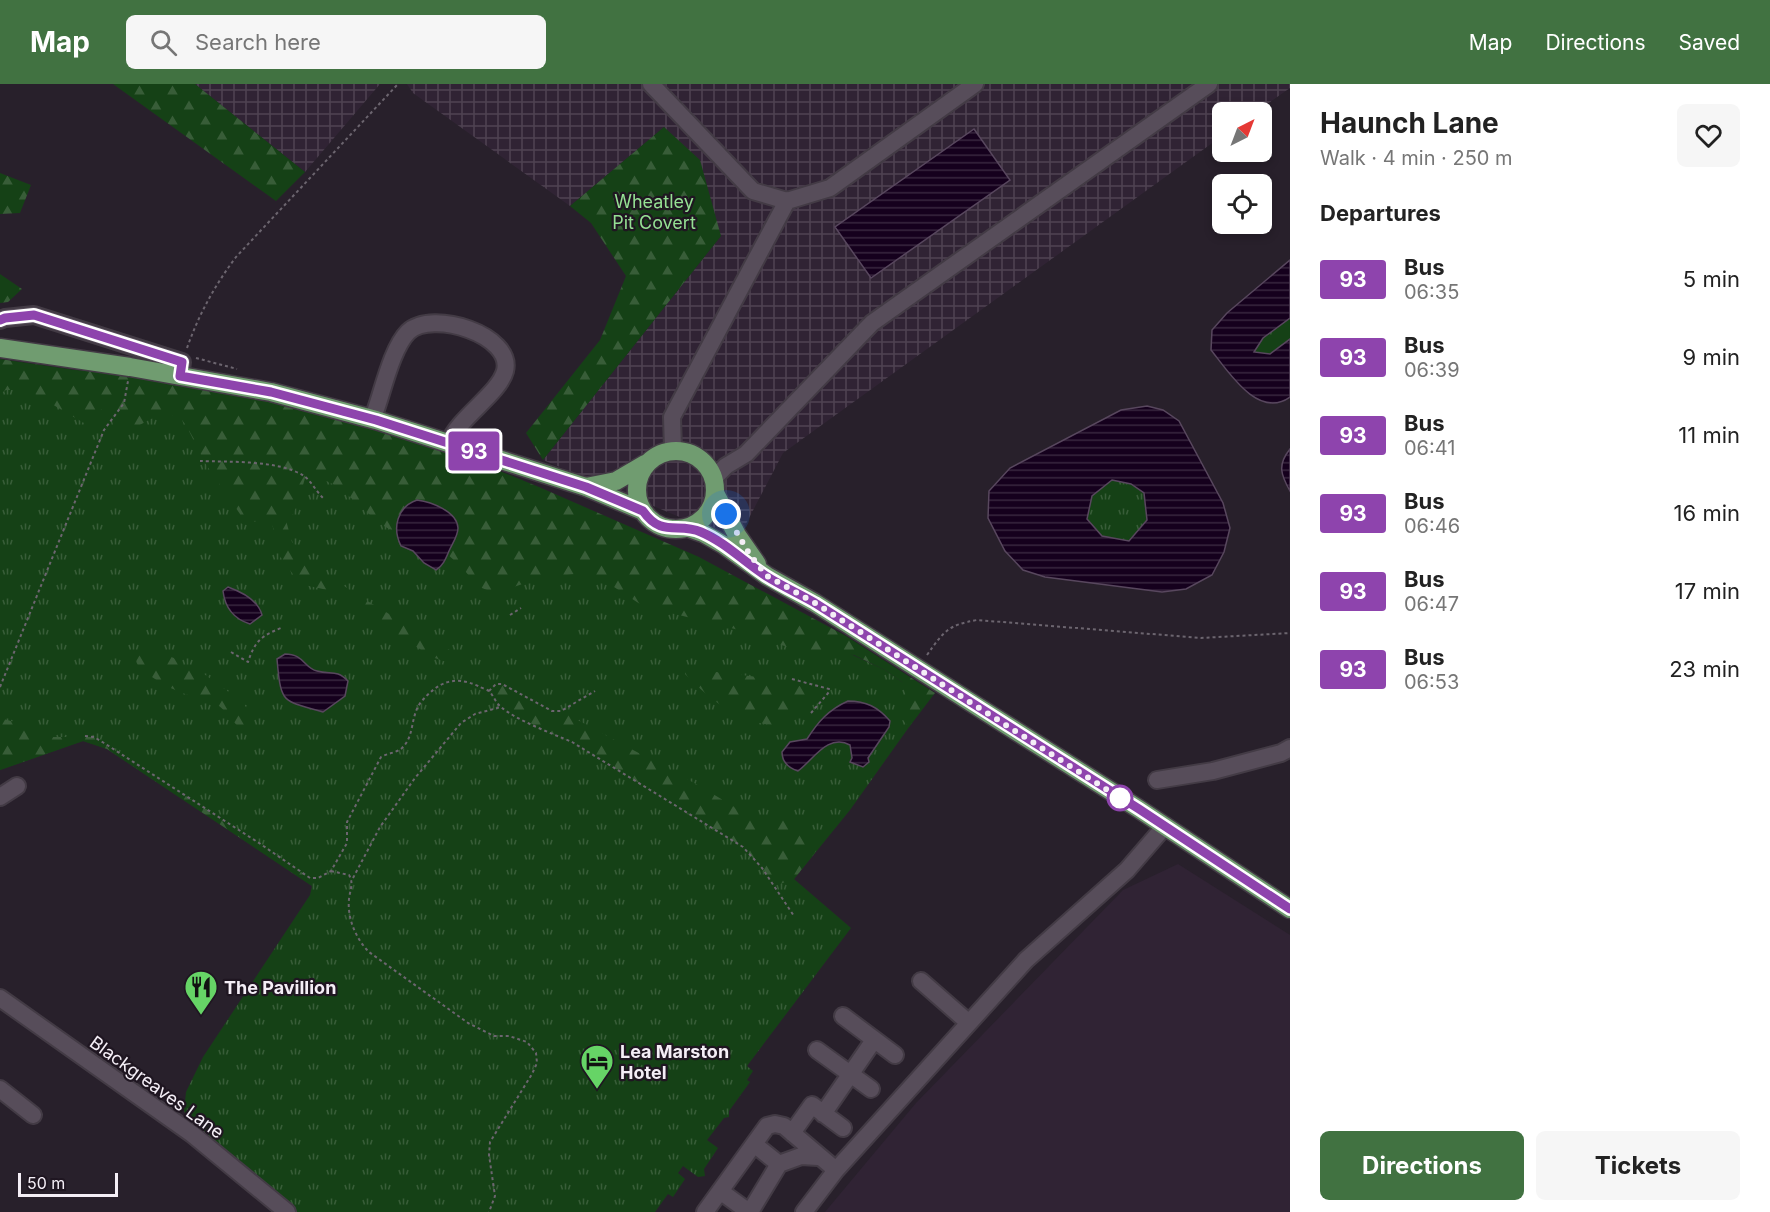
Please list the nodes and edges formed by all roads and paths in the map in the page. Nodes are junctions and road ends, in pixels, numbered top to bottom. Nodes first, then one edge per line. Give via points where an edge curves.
1 (398, 84) edge
2 (651, 84) edge
3 (975, 84) edge
4 (1209, 84) edge
5 (787, 201) junction
6 (0, 320) edge
7 (0, 348) edge
8 (130, 367) junction
9 (181, 369) junction
10 (376, 420) junction
11 (449, 443) junction
12 (673, 450) junction
13 (200, 461) dead end
14 (646, 463) junction
15 (715, 486) junction
16 (586, 487) junction
17 (322, 498) dead end
18 (643, 511) junction
19 (689, 528) junction
20 (767, 576) junction
21 (521, 608) dead end
22 (510, 615) dead end
23 (281, 628) dead end
24 (1290, 633) edge
25 (231, 652) dead end
26 (916, 669) junction
27 (792, 679) dead end
28 (0, 687) edge
29 (489, 691) junction
30 (595, 691) dead end
31 (501, 707) junction
32 (811, 713) dead end
33 (85, 736) dead end
34 (1290, 748) edge
35 (1157, 780) dead end
36 (17, 786) dead end
37 (0, 797) edge
38 (1165, 826) junction
39 (331, 871) junction
40 (352, 879) junction
41 (1290, 909) edge
42 (794, 916) dead end
43 (921, 981) dead end
44 (0, 998) edge
45 (843, 1016) dead end
46 (969, 1023) junction
47 (874, 1040) junction
48 (816, 1050) dead end
49 (895, 1055) dead end
50 (850, 1075) junction
51 (0, 1089) edge
52 (871, 1089) dead end
53 (823, 1113) junction
54 (33, 1115) dead end
55 (843, 1128) dead end
56 (792, 1133) junction
57 (754, 1144) junction
58 (818, 1157) junction
59 (779, 1164) junction
60 (836, 1170) junction
61 (720, 1191) junction
62 (287, 1212) edge
63 (489, 1212) edge
64 (705, 1212) edge
65 (749, 1212) edge
66 (804, 1212) edge

1 - 9 path via 219,279 203,308
2 - 5 street via 753,191
3 - 5 street via 830,188
4 - 15 street via 872,323 746,454 726,466
5 - 12 street via 672,417
6 - 9 street via 34,315
7 - 8 main road
8 - 9 main road
8 - 28 path via 124,403 104,430
9 - 10 main road
10 - 11 main road
10 - 11 street via 375,412 403,338 416,327 432,322 459,326 494,345 505,360 505,368 501,379
11 - 16 main road
12 - 14 main road
12 - 15 main road via 698,457 708,466
13 - 17 path via 232,460 286,468 304,476
14 - 16 main road via 616,482
14 - 18 main road via 636,490
15 - 19 main road via 711,507
15 - 20 main road via 737,534
16 - 18 main road
18 - 19 main road via 660,526
19 - 20 main road via 724,545
20 - 26 main road
21 - 22 path
23 - 25 path via 255,643 248,662
24 - 26 path via 1201,638 977,620 956,624 940,637
26 - 38 main road
27 - 32 path via 830,692
29 - 30 path via 502,684 552,711 561,711
29 - 31 path
29 - 39 path via 464,680 457,681 441,684 422,702 415,711 404,746 381,757 347,822 347,843
31 - 40 path via 475,714 461,723 380,827
31 - 42 path via 572,742 743,847
33 - 39 path via 104,743 310,878
34 - 35 street via 1213,771
36 - 37 street
38 - 41 main road
38 - 46 street via 1127,870 1026,960
39 - 40 path
40 - 63 path via 349,911 361,944 369,952 468,1023 494,1036 527,1042 536,1053 532,1074 490,1142 495,1196
43 - 46 street
44 - 62 street, Blackgreaves Lane via 192,1134
45 - 47 street
46 - 60 street
47 - 49 street
47 - 50 street
48 - 50 street
50 - 52 street
50 - 53 street
51 - 54 street
53 - 55 street
53 - 56 street via 812,1105
56 - 57 street via 784,1126 767,1126
56 - 58 street
57 - 59 street
57 - 61 street
58 - 59 street via 801,1156
58 - 60 street
59 - 65 street
60 - 66 street
61 - 64 street
61 - 65 street

